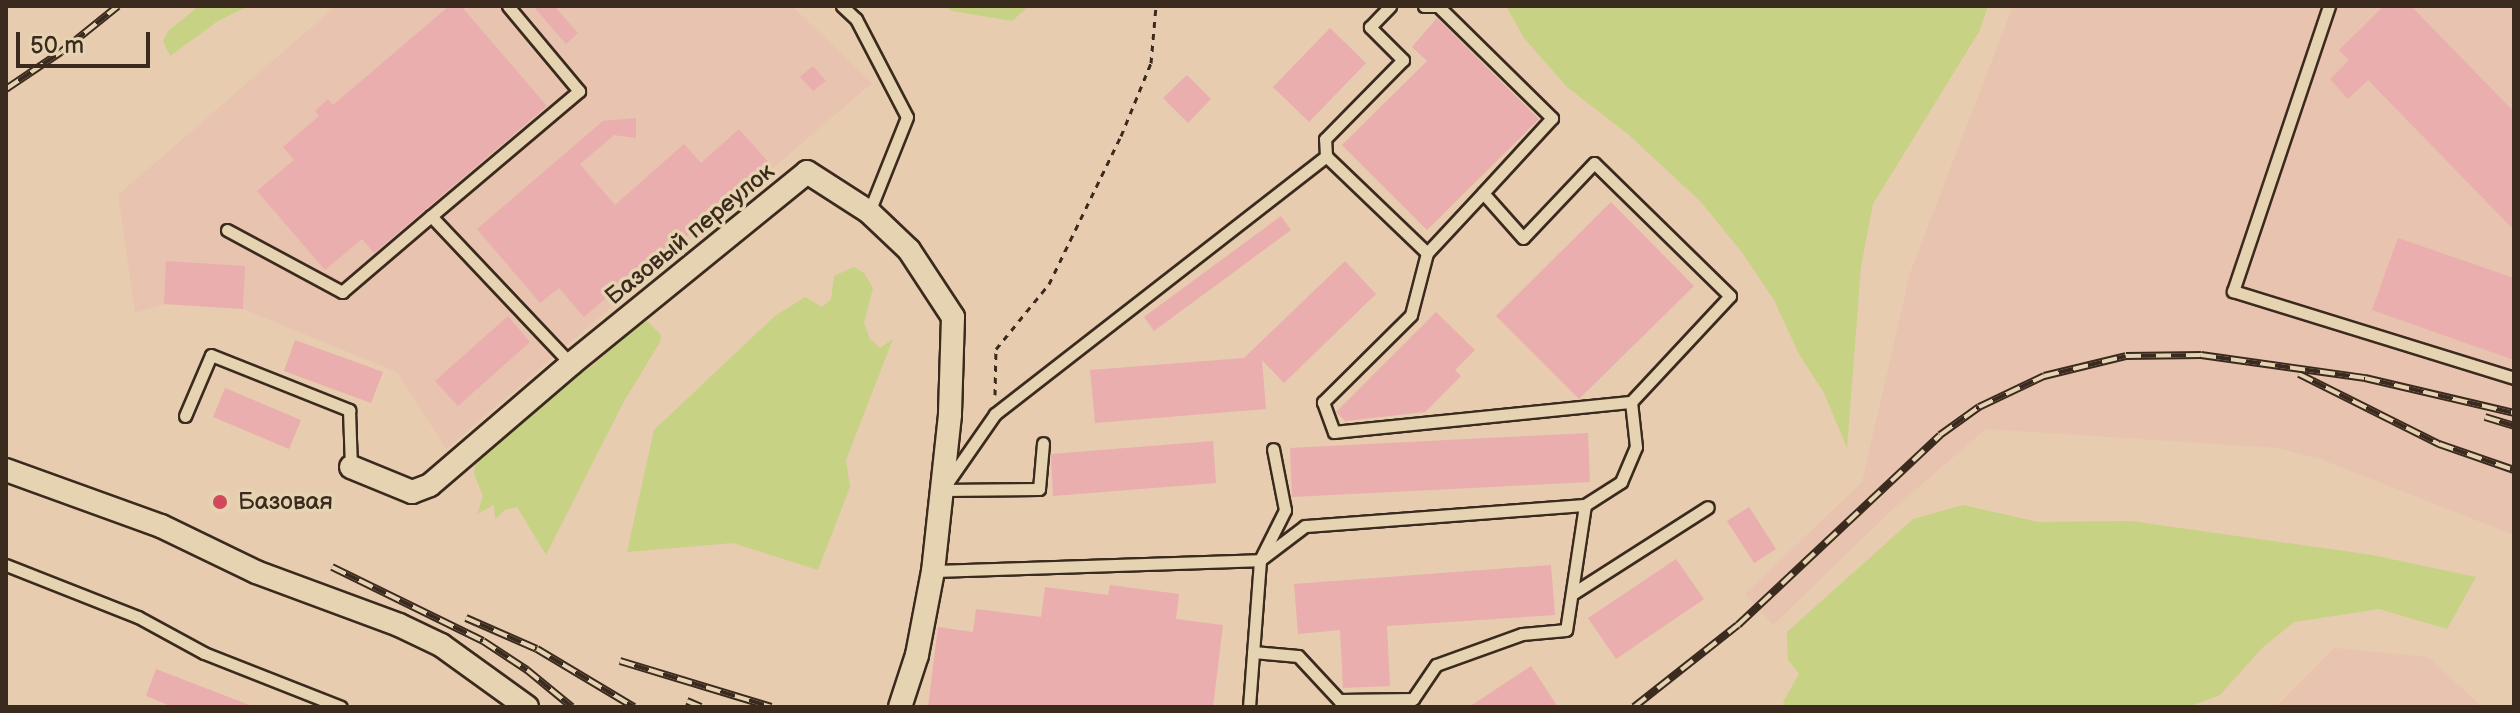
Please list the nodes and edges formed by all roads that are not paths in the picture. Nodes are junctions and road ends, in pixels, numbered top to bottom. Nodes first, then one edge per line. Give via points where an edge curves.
1 (508, 6) edge
2 (842, 6) edge
3 (1390, 6) edge
4 (1424, 6) edge
5 (2329, 6) edge
6 (1326, 156) junction
7 (1483, 193) junction
8 (869, 212) junction
9 (431, 216) junction
10 (227, 230) dead end
11 (1427, 253) junction
12 (571, 364) junction
13 (2514, 378) edge
14 (1631, 402) junction
15 (185, 416) dead end
16 (1043, 443) dead end
17 (1273, 449) dead end
18 (351, 467) joint
19 (6, 470) edge
20 (942, 490) junction
21 (1585, 505) junction
22 (1708, 507) dead end
23 (1260, 560) junction
24 (6, 565) edge
25 (933, 571) junction
26 (1572, 594) junction
27 (1253, 652) junction
28 (341, 707) edge
29 (527, 707) edge
30 (900, 707) edge
31 (1249, 707) edge

1 - 9 lane via 579,91
2 - 8 lane via 856,19 907,117
3 - 6 lane via 1370,27 1403,60 1325,139
4 - 7 lane via 1438,6 1552,118
5 - 13 lane via 2233,291
6 - 11 lane
6 - 20 lane via 995,414
7 - 11 lane
7 - 14 lane via 1523,238 1594,163 1730,296
8 - 12 street, Базовый переулок via 807,172
8 - 20 street, Базовый переулок via 909,250 953,317
9 - 10 lane via 342,292
9 - 12 lane
11 - 14 lane via 1411,315 1323,402 1334,432
12 - 18 street, Базовый переулок via 421,490 403,490
14 - 21 lane via 1636,447 1621,482
15 - 18 lane via 211,355 349,410
16 - 20 lane via 1039,489
17 - 23 lane via 1285,510
19 - 29 street via 161,526 256,572 399,625 441,645
20 - 25 street, Базовый переулок
21 - 23 lane via 1305,526
21 - 26 lane
22 - 26 lane
23 - 25 lane
23 - 27 lane
24 - 28 lane
25 - 30 street, Базовый переулок via 917,655
26 - 27 lane via 1566,630 1522,634 1436,665 1413,699 1339,700 1298,656
27 - 31 lane

